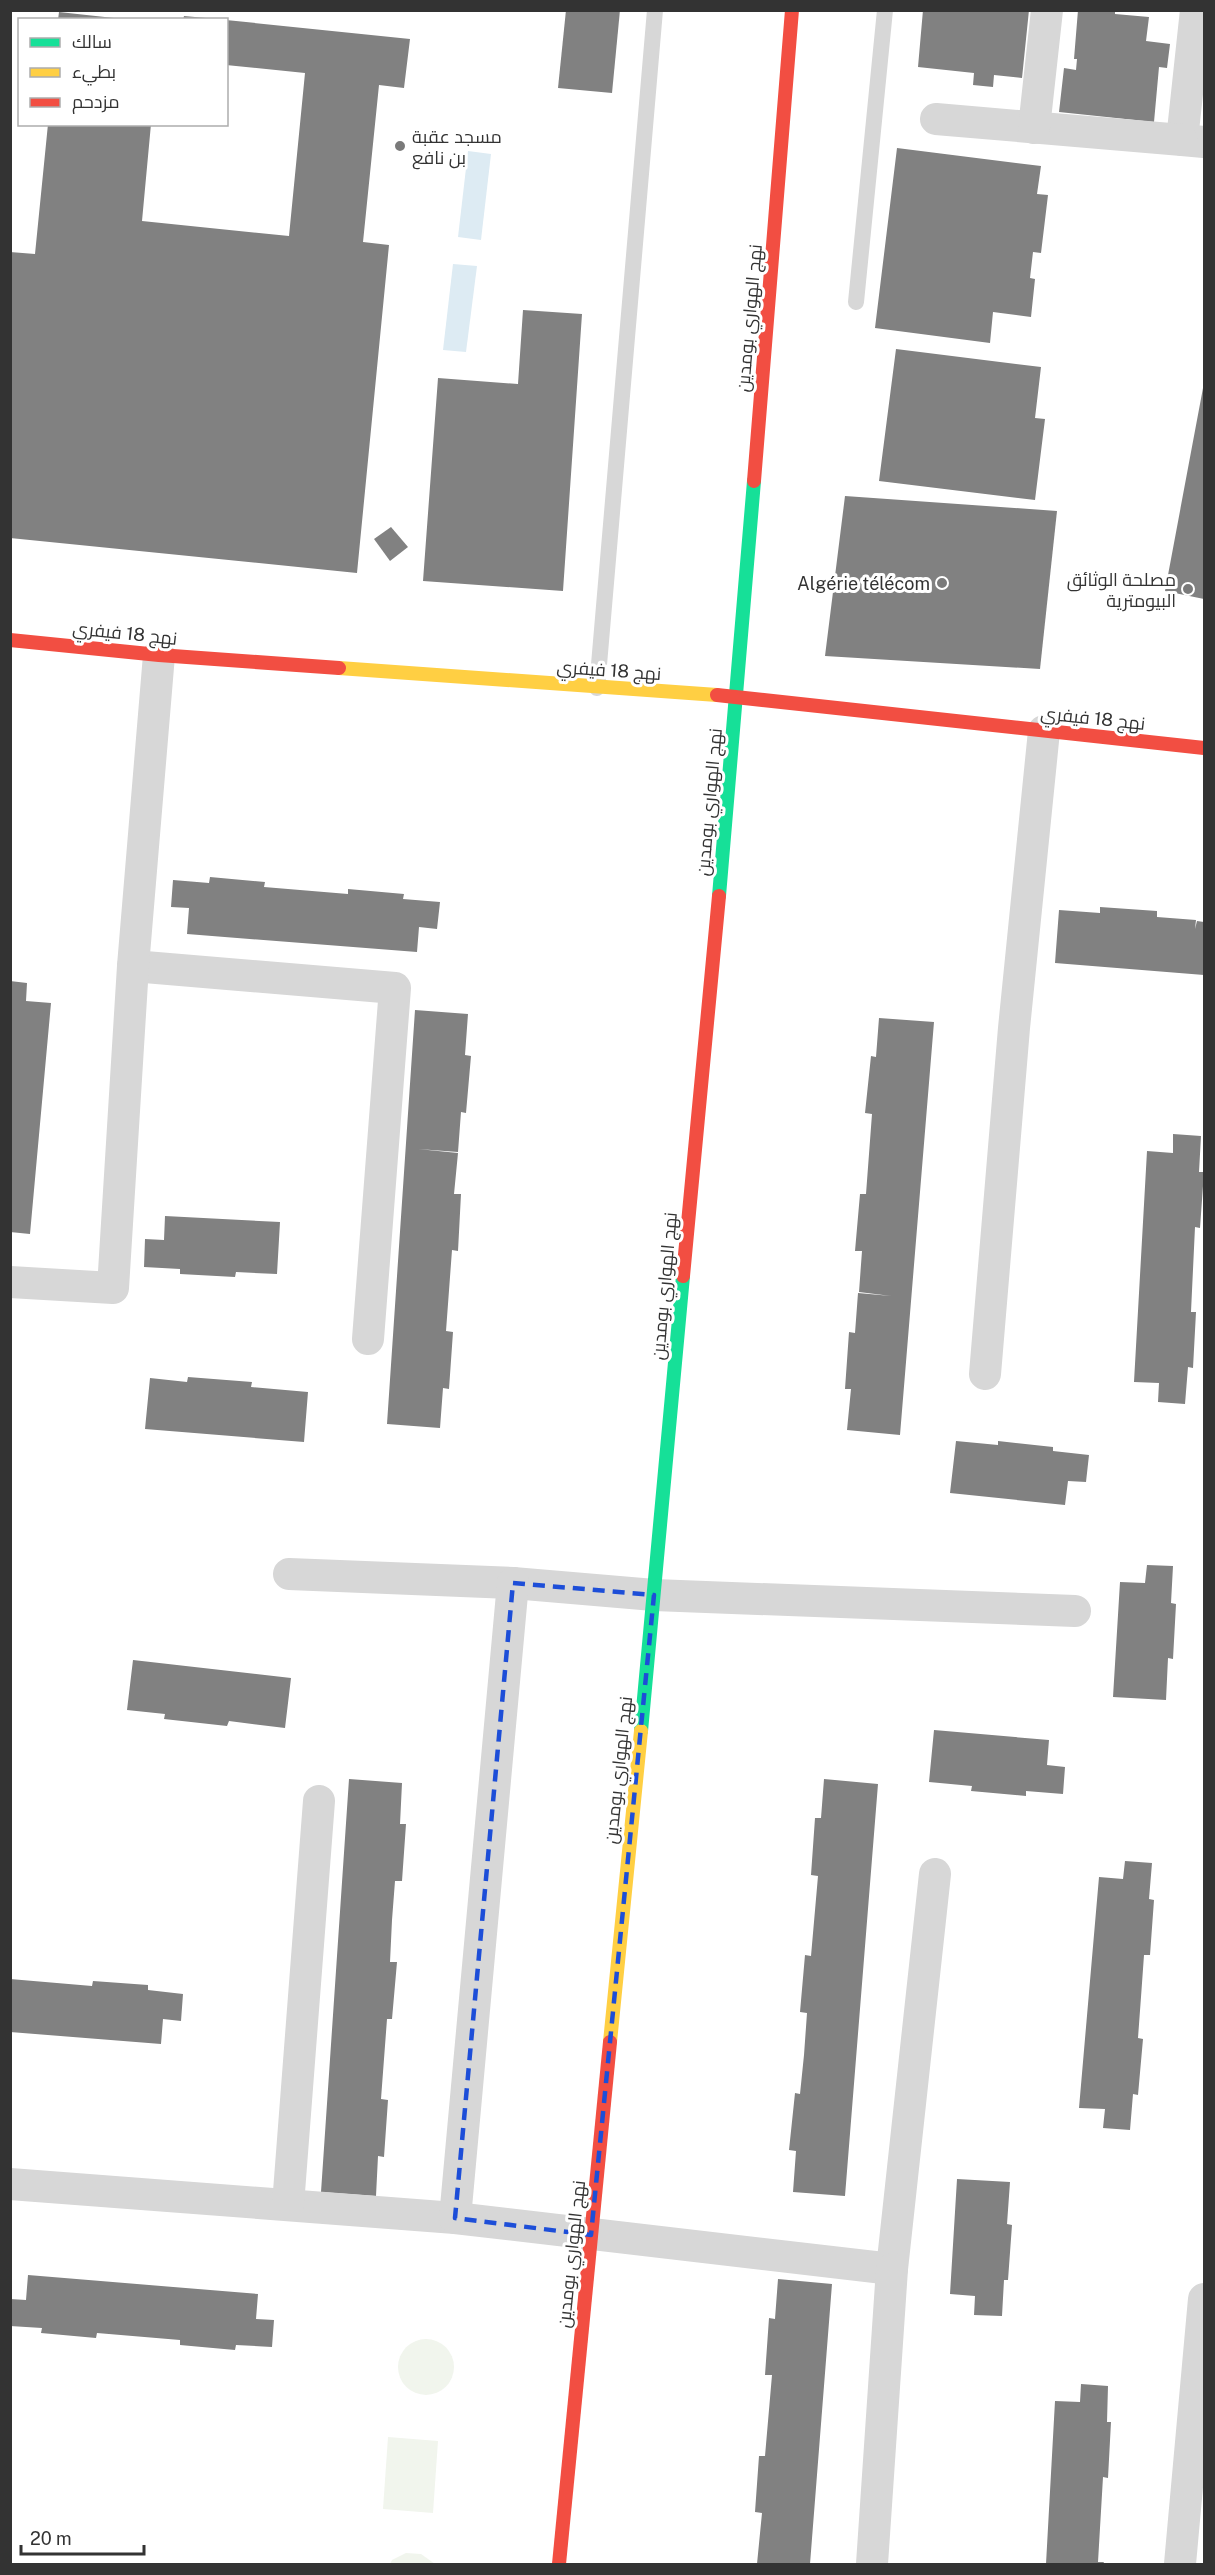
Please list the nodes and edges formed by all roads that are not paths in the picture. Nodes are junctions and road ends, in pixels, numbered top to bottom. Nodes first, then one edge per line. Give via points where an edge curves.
1 (655, 10) edge
2 (792, 10) edge
3 (885, 10) edge
4 (1047, 10) edge
5 (1196, 10) edge
6 (936, 119) dead end
7 (1034, 128) junction
8 (1193, 141) edge
9 (856, 302) dead end
10 (10, 640) edge
11 (159, 655) junction
12 (597, 688) junction
13 (737, 696) junction
14 (1044, 731) junction
15 (1204, 747) edge
16 (133, 966) junction
17 (10, 1282) edge
18 (368, 1339) dead end
19 (985, 1374) dead end
20 (289, 1574) dead end
21 (513, 1583) junction
22 (654, 1595) junction
23 (1075, 1611) dead end
24 (319, 1801) dead end
25 (935, 1874) dead end
26 (10, 2184) edge
27 (288, 2205) junction
28 (455, 2218) junction
29 (591, 2235) junction
30 (892, 2269) junction
31 (1204, 2299) edge
32 (559, 2565) edge
33 (872, 2565) edge
34 (1180, 2565) edge

1 - 12 lane
2 - 13 main road, نهج الهواري بومدين
3 - 9 lane
4 - 7 street
5 - 8 street
6 - 7 street
7 - 8 street
10 - 11 main road, نهج 18 فيفري
11 - 12 main road, نهج 18 فيفري
11 - 16 street
12 - 13 main road, نهج 18 فيفري
13 - 14 main road, نهج 18 فيفري
13 - 22 main road, نهج الهواري بومدين
14 - 15 main road, نهج 18 فيفري
14 - 19 street
16 - 17 street via 113,1288
16 - 18 street via 395,988
20 - 21 street
21 - 22 street
21 - 28 street
22 - 23 street
22 - 29 main road, نهج الهواري بومدين
24 - 27 street
25 - 30 street
26 - 27 street
27 - 28 street
28 - 29 street
29 - 30 street
29 - 32 main road, نهج الهواري بومدين
30 - 33 street
31 - 34 street

